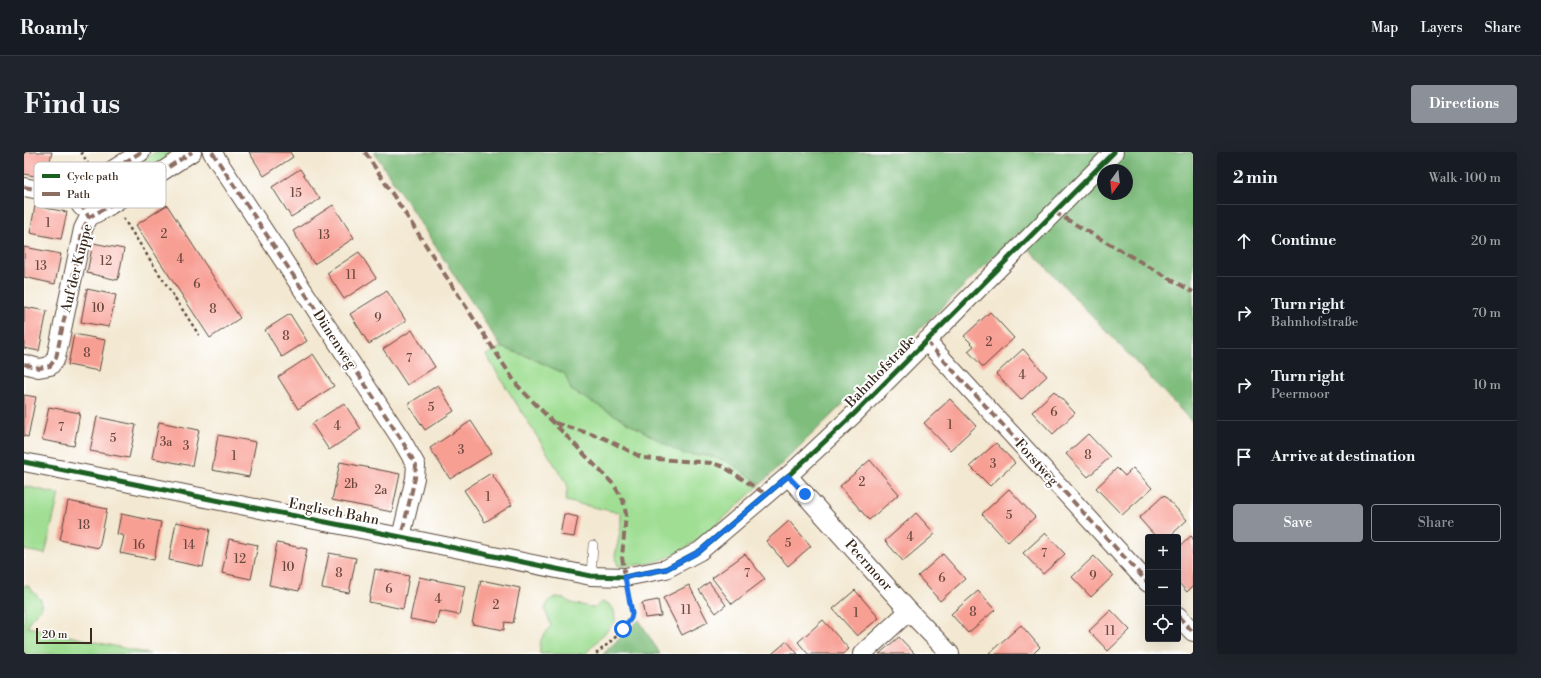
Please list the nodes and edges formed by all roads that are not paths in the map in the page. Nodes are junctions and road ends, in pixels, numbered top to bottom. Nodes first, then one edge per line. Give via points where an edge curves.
1 (140, 152) edge
2 (192, 152) edge
3 (212, 152) edge
4 (1114, 152) edge
5 (124, 162) edge
6 (166, 169) edge
7 (24, 187) edge
8 (34, 189) edge
9 (83, 208) edge
10 (104, 208) edge
11 (89, 217) junction
12 (926, 341) junction
13 (24, 364) edge
14 (24, 462) edge
15 (788, 476) junction
16 (401, 537) junction
17 (593, 546) dead end
18 (633, 575) joint
19 (591, 576) junction
20 (1145, 580) edge
21 (909, 611) junction
22 (1181, 619) edge
23 (1193, 632) edge
24 (862, 654) edge
25 (950, 654) edge

1 - 5 street
2 - 6 street
3 - 16 street, Dünenweg via 416,465
4 - 12 street, Bahnhofstraße
7 - 8 street
9 - 11 street, Auf der Kuppe
10 - 11 street
11 - 13 street, Auf der Kuppe via 83,229 56,358 50,366 39,368
12 - 15 street, Bahnhofstraße
12 - 20 street, Forstweg
14 - 16 street, Englisch Bahn
15 - 18 street, Bahnhofstraße via 700,551 666,569
15 - 21 street, Peermoor
16 - 19 street, Englisch Bahn
17 - 19 lane
18 - 19 street, Englisch Bahn
21 - 24 street
21 - 25 street, Peermoor
22 - 23 street

